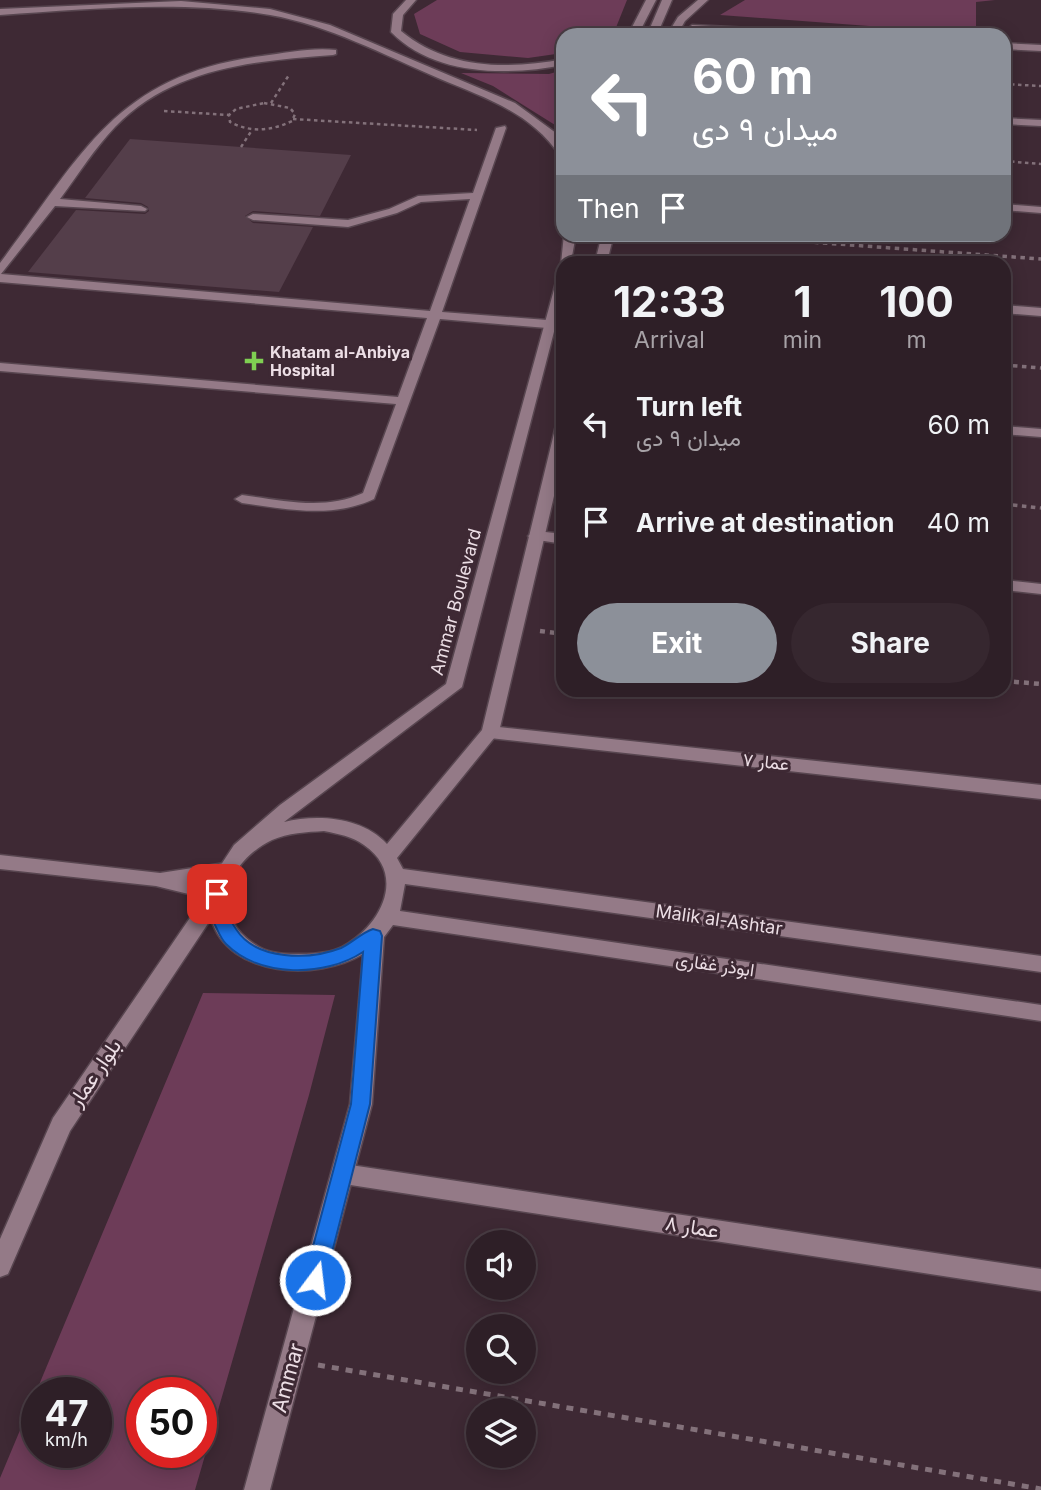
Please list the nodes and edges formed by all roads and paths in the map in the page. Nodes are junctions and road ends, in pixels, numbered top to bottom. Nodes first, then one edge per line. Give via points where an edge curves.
1 (166, 0) edge
2 (411, 0) edge
3 (651, 0) edge
4 (667, 0) edge
5 (703, 0) edge
6 (64, 8) junction
7 (0, 12) edge
8 (695, 27) dead end
9 (634, 28) edge
10 (655, 28) edge
11 (676, 28) edge
12 (711, 28) edge
13 (1011, 46) edge
14 (1041, 48) edge
15 (333, 52) dead end
16 (556, 63) edge
17 (1011, 84) edge
18 (1041, 86) edge
19 (131, 108) junction
20 (229, 115) junction
21 (293, 119) junction
22 (1011, 121) edge
23 (1041, 123) edge
24 (252, 130) junction
25 (500, 130) joint
26 (556, 141) edge
27 (241, 147) dead end
28 (1011, 162) edge
29 (1041, 164) edge
30 (477, 196) junction
31 (52, 202) junction
32 (1011, 208) edge
33 (141, 209) dead end
34 (1041, 210) edge
35 (253, 217) dead end
36 (811, 242) edge
37 (1000, 256) edge
38 (1011, 257) edge
39 (1041, 259) edge
40 (0, 271) edge
41 (0, 278) edge
42 (1011, 310) edge
43 (1041, 312) edge
44 (435, 315) junction
45 (555, 325) edge
46 (1011, 366) edge
47 (0, 367) edge
48 (1041, 368) edge
49 (403, 401) junction
50 (1011, 431) edge
51 (1041, 433) edge
52 (556, 454) edge
53 (242, 499) dead end
54 (1011, 506) edge
55 (1041, 508) edge
56 (536, 536) junction
57 (556, 538) edge
58 (1011, 586) edge
59 (1041, 589) edge
60 (1011, 682) edge
61 (1041, 684) edge
62 (490, 732) junction
63 (1041, 792) edge
64 (241, 850) junction
65 (388, 856) junction
66 (0, 862) edge
67 (225, 870) junction
68 (396, 876) junction
69 (156, 879) junction
70 (217, 894) junction
71 (390, 917) junction
72 (373, 936) junction
73 (1041, 964) edge
74 (1041, 1013) edge
75 (344, 1174) junction
76 (0, 1266) edge
77 (1041, 1280) edge
78 (293, 1360) junction
79 (1041, 1489) edge
80 (257, 1490) edge

1 - 6 main road
2 - 16 main road via 398,14 396,32 424,54 471,65
3 - 9 main road
4 - 10 main road
5 - 11 main road
6 - 7 main road
6 - 26 main road via 181,4 270,12 327,27 511,105
8 - 12 main road
13 - 14 main road
15 - 19 main road via 264,57 186,74
17 - 18 path
19 - 20 path
19 - 31 main road
20 - 21 path via 264,103 290,108
20 - 24 path via 230,122
21 - 24 path via 282,126
21 - 25 path
22 - 23 main road
24 - 27 path
25 - 30 main road
28 - 29 path
30 - 35 main road via 418,199 348,223
30 - 44 main road
31 - 33 main road
31 - 40 main road
32 - 34 main road
36 - 37 path
38 - 39 path
41 - 44 main road
42 - 43 main road
44 - 45 main road
44 - 49 main road
45 - 64 main road, Ammar Boulevard via 454,687 286,810
46 - 48 path
47 - 49 main road
49 - 53 main road via 369,496 333,508
50 - 51 main road
52 - 56 main road
54 - 55 path
56 - 57 main road
56 - 62 main road
58 - 59 main road
60 - 61 path
62 - 63 main road, عمار ۷
62 - 65 main road
64 - 65 main road via 265,835 294,826 324,824 352,830
64 - 67 main road
65 - 68 main road
66 - 69 main road
67 - 69 main road
67 - 70 main road
68 - 71 main road via 397,896
68 - 73 main road, Malik al-Ashtar
69 - 70 main road
70 - 72 main road via 219,917 232,938 254,954 284,962 317,962 348,953
70 - 76 main road, بلوار عمار via 61,1125
71 - 72 main road
71 - 74 main road, ابوذر غفاری
72 - 75 main road, Ammar via 361,1104
75 - 77 main road, عمار ۸
75 - 78 main road, Ammar
78 - 79 path
78 - 80 main road, Ammar

